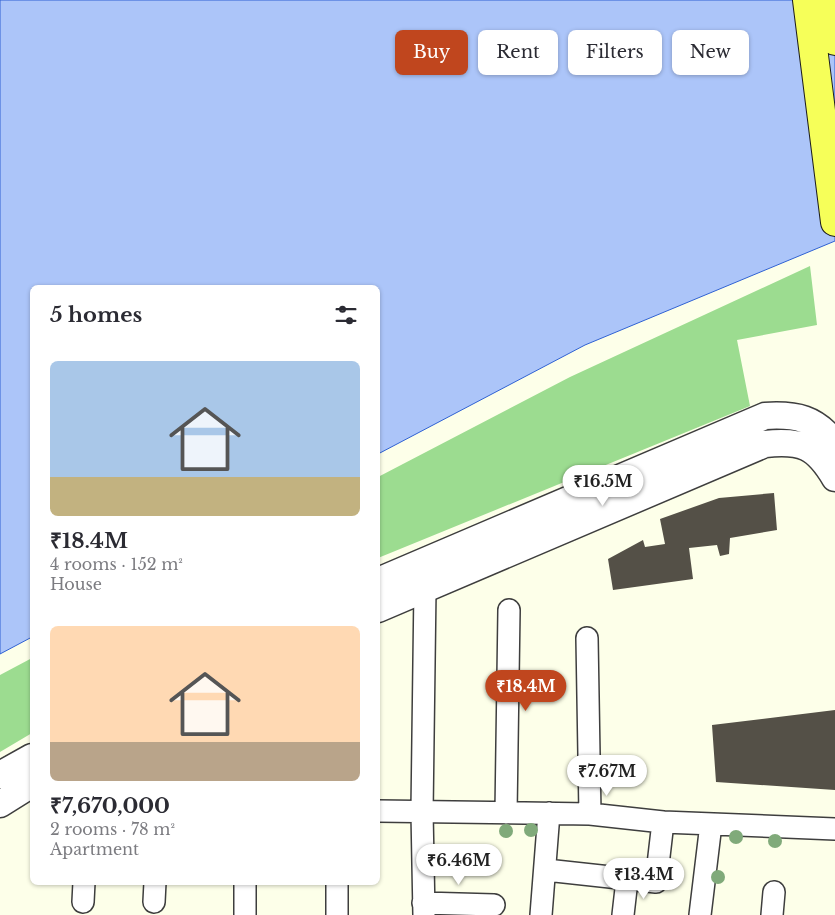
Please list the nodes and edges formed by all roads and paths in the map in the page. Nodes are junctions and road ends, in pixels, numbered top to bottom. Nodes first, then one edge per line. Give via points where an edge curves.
1 (807, 0) edge
2 (830, 0) edge
3 (835, 41) edge
4 (835, 222) edge
5 (835, 444) edge
6 (835, 478) edge
7 (380, 580) edge
8 (425, 588) junction
9 (380, 608) edge
10 (509, 610) dead end
11 (587, 638) dead end
12 (30, 758) edge
13 (0, 775) edge
14 (30, 785) edge
15 (0, 804) edge
16 (380, 811) edge
17 (422, 812) junction
18 (506, 813) junction
19 (549, 813) junction
20 (590, 814) junction
21 (663, 822) junction
22 (710, 824) junction
23 (835, 829) edge
24 (546, 870) junction
25 (627, 880) junction
26 (245, 885) edge
27 (338, 885) edge
28 (774, 892) dead end
29 (494, 905) dead end
30 (424, 909) edge
31 (245, 915) edge
32 (337, 915) edge
33 (542, 915) edge
34 (624, 915) edge
35 (700, 915) edge
36 (772, 915) edge

1 - 4 main road
2 - 3 main road
5 - 7 street via 825,430 810,421 787,414 765,416
6 - 8 street via 814,450 800,444 765,444
8 - 9 street
8 - 17 street
10 - 18 street
11 - 20 street
12 - 13 street
14 - 15 street
16 - 17 street
17 - 18 street
17 - 30 street
18 - 19 street
19 - 20 street
19 - 24 street
20 - 21 street
21 - 22 street
21 - 25 street via 658,881
22 - 23 street
22 - 35 street
24 - 25 street
24 - 33 street
25 - 34 street
26 - 31 street
27 - 32 street
28 - 36 street
29 - 30 street

